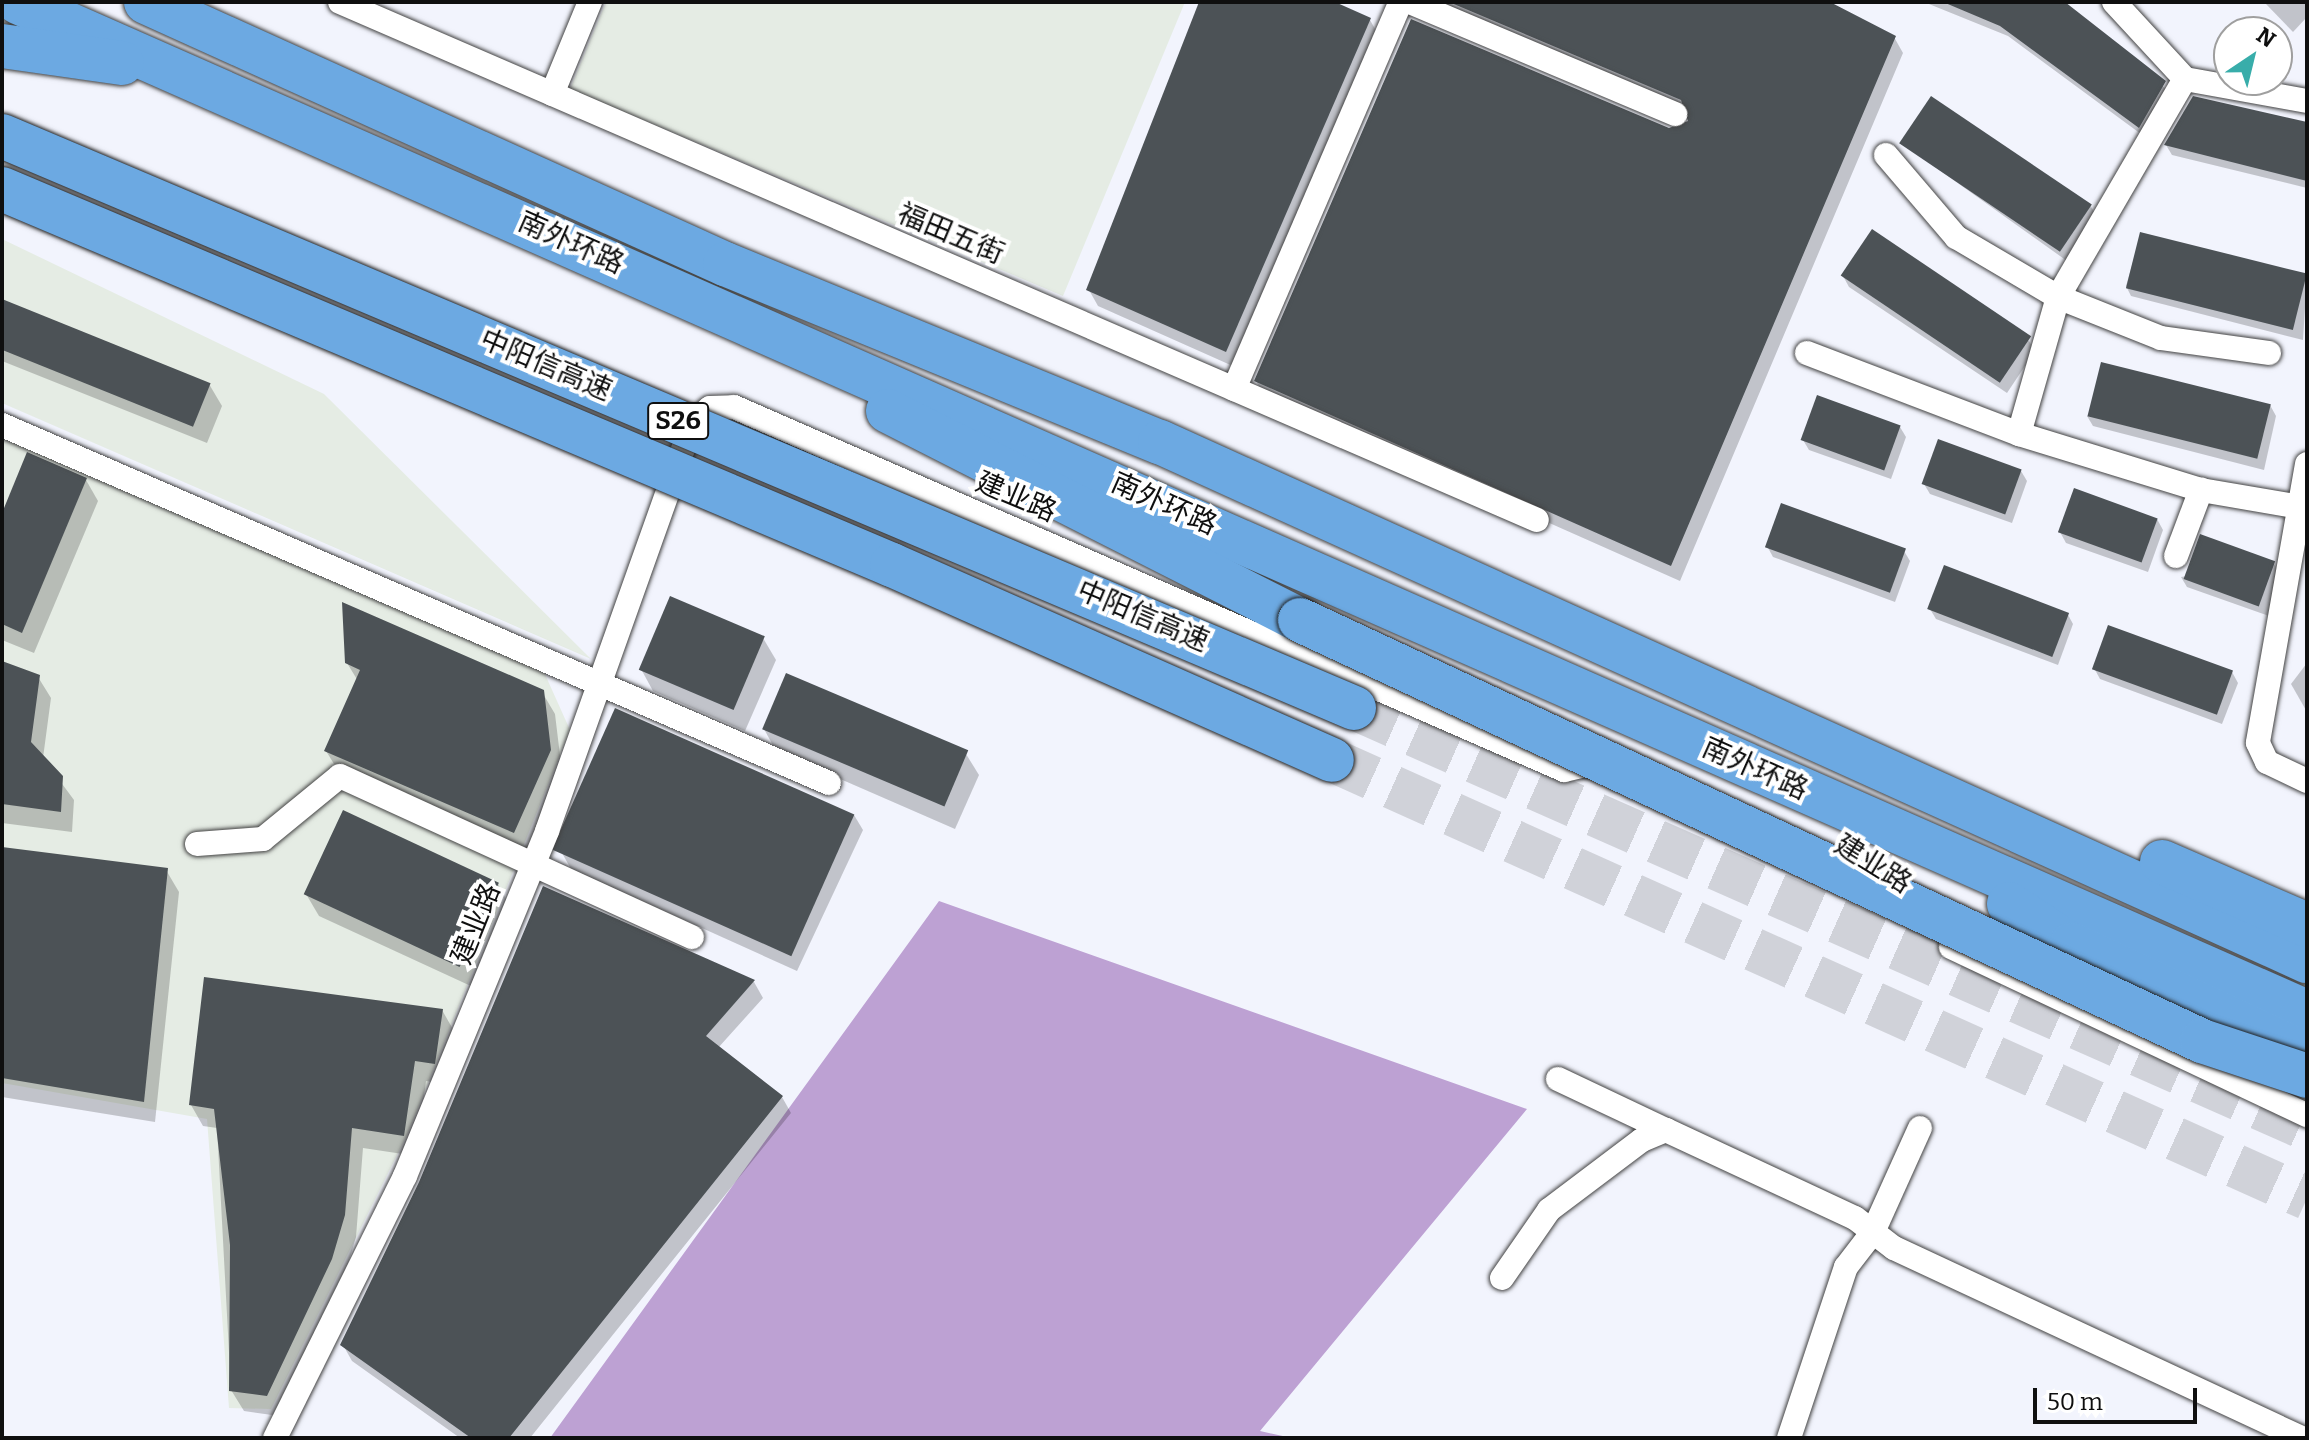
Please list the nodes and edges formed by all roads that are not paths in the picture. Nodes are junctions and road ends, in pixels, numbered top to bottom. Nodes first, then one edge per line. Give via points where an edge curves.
1 (18, 2) edge
2 (146, 2) edge
3 (340, 2) edge
4 (590, 2) edge
5 (1401, 2) edge
6 (1410, 2) edge
7 (2114, 2) edge
8 (2, 46) edge
9 (179, 72) junction
10 (2185, 79) junction
11 (552, 94) junction
12 (2307, 101) edge
13 (1675, 114) dead end
14 (2, 136) edge
15 (1886, 155) dead end
16 (2, 189) edge
17 (483, 204) junction
18 (2058, 297) junction
19 (1807, 353) dead end
20 (2269, 353) dead end
21 (1234, 389) junction
22 (2, 425) edge
23 (2019, 434) junction
24 (2307, 464) edge
25 (2201, 490) junction
26 (2300, 507) junction
27 (1537, 520) dead end
28 (2176, 556) dead end
29 (600, 684) junction
30 (1354, 708) tunnel mouth
31 (1332, 760) tunnel mouth
32 (2307, 781) edge
33 (829, 783) dead end
34 (1937, 793) junction
35 (1903, 835) junction
36 (197, 844) dead end
37 (533, 864) junction
38 (2307, 925) edge
39 (692, 937) dead end
40 (2307, 961) edge
41 (2307, 1012) edge
42 (2307, 1055) edge
43 (2307, 1076) edge
44 (1558, 1079) dead end
45 (2307, 1115) edge
46 (1920, 1128) dead end
47 (1666, 1130) junction
48 (1873, 1232) junction
49 (1502, 1278) dead end
50 (275, 1438) edge
51 (1789, 1438) edge
52 (2302, 1438) edge

1 - 9 highway, 南外环路
2 - 34 highway, 南外环路 via 725,264 1160,442
3 - 11 street, 福田五街
4 - 11 street
5 - 21 street
6 - 13 street
7 - 10 street
8 - 9 highway
9 - 17 highway, 南外环路
10 - 12 street
10 - 18 street
11 - 21 street, 福田五街
14 - 30 highway, 中阳信高速 / S26, bridge
15 - 18 street via 1956,237
16 - 31 highway, 中阳信高速 / S26, bridge via 892,565
17 - 35 highway, 南外环路
17 - 43 highway, bridge via 1300,620 2202,1041
18 - 20 street via 2161,338
18 - 23 street
19 - 23 street
21 - 27 street, 福田五街
22 - 29 street
23 - 25 street
24 - 26 street
25 - 26 street
25 - 28 street
26 - 32 street via 2258,743 2267,762
29 - 33 street
29 - 37 street, 建业路
29 - 45 street, 建业路 via 692,424 710,408 734,407 1564,770 1596,762 1628,769 1784,845 1941,942
34 - 38 highway via 2080,827
34 - 40 highway, 南外环路
35 - 41 highway, 南外环路
35 - 42 highway via 2071,945
36 - 37 street via 263,839 340,776
37 - 39 street
37 - 50 street, 建业路 via 405,1176
44 - 47 street
46 - 48 street
47 - 48 street
47 - 49 street via 1642,1140 1549,1210
48 - 51 street via 1846,1267
48 - 52 street

